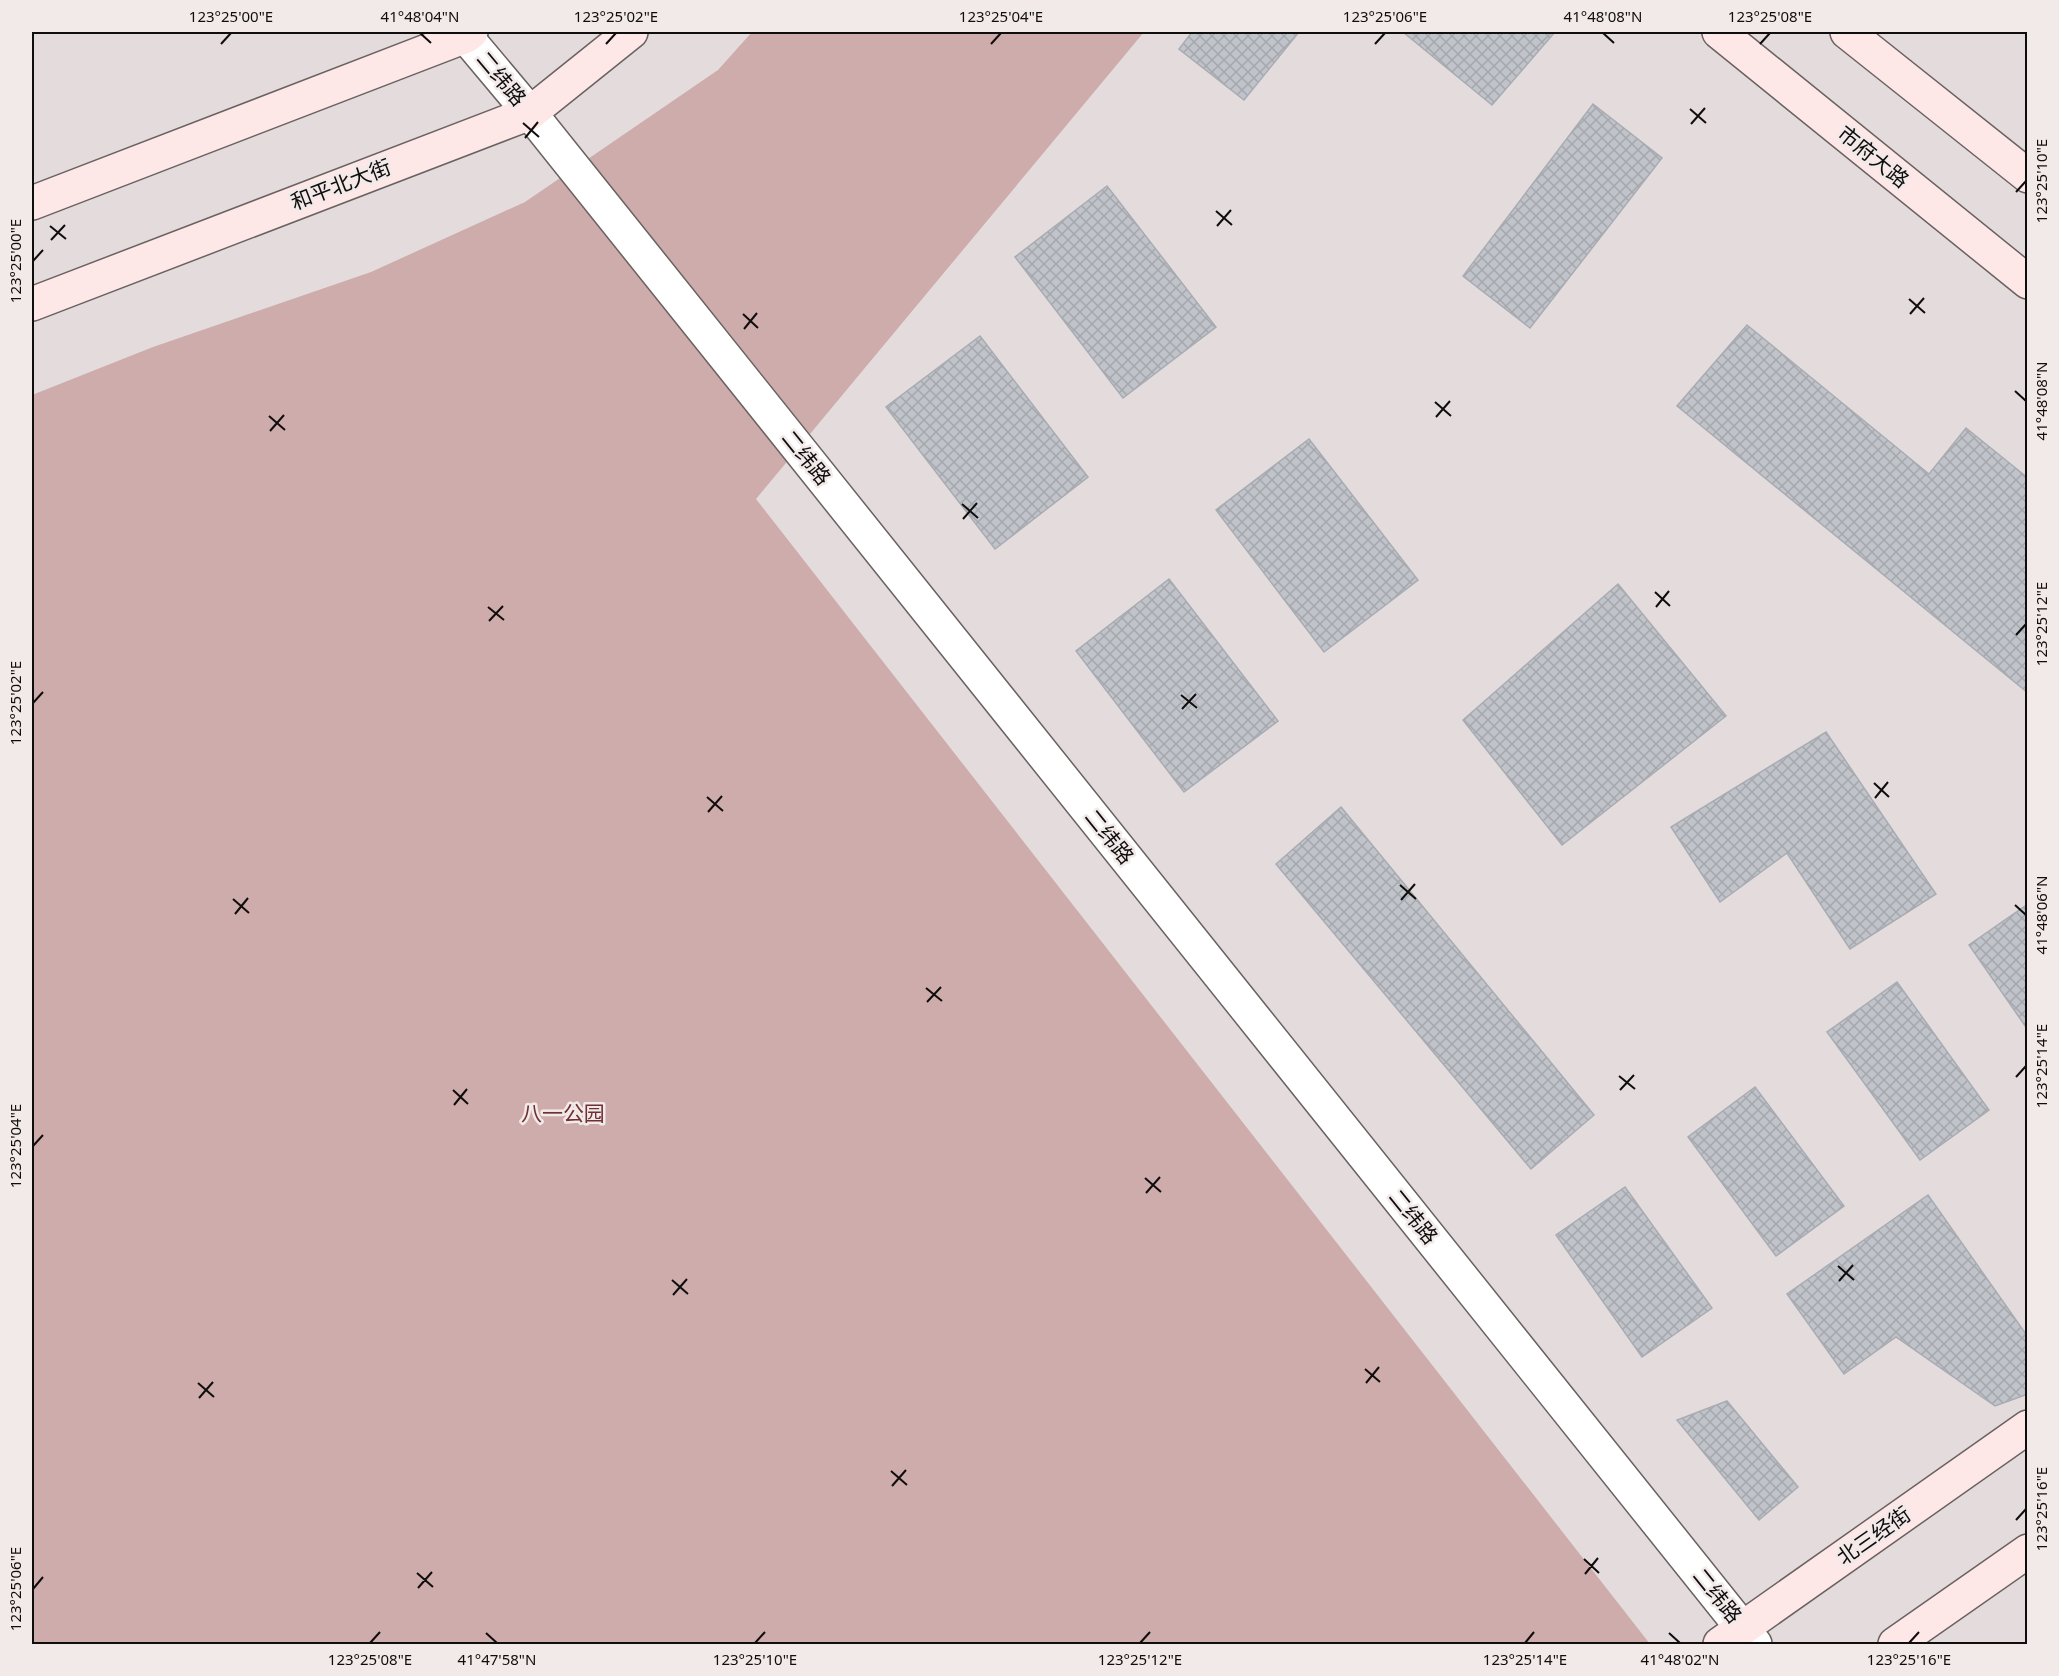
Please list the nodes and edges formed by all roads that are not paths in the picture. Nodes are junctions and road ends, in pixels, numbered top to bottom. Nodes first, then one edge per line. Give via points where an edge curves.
1 (631, 32) edge
2 (1719, 32) edge
3 (1847, 32) edge
4 (466, 33) edge
5 (530, 113) junction
6 (2028, 176) edge
7 (32, 203) edge
8 (2028, 282) edge
9 (32, 304) edge
10 (2028, 1427) edge
11 (2028, 1551) edge
12 (1739, 1639) edge
13 (1895, 1644) edge

1 - 5 main road, 和平北大街
2 - 8 main road, 市府大路
3 - 6 main road
4 - 5 street, 二纬路
4 - 7 main road
5 - 9 main road, 和平北大街
5 - 12 street, 二纬路
10 - 12 main road, 北三经街
11 - 13 main road

